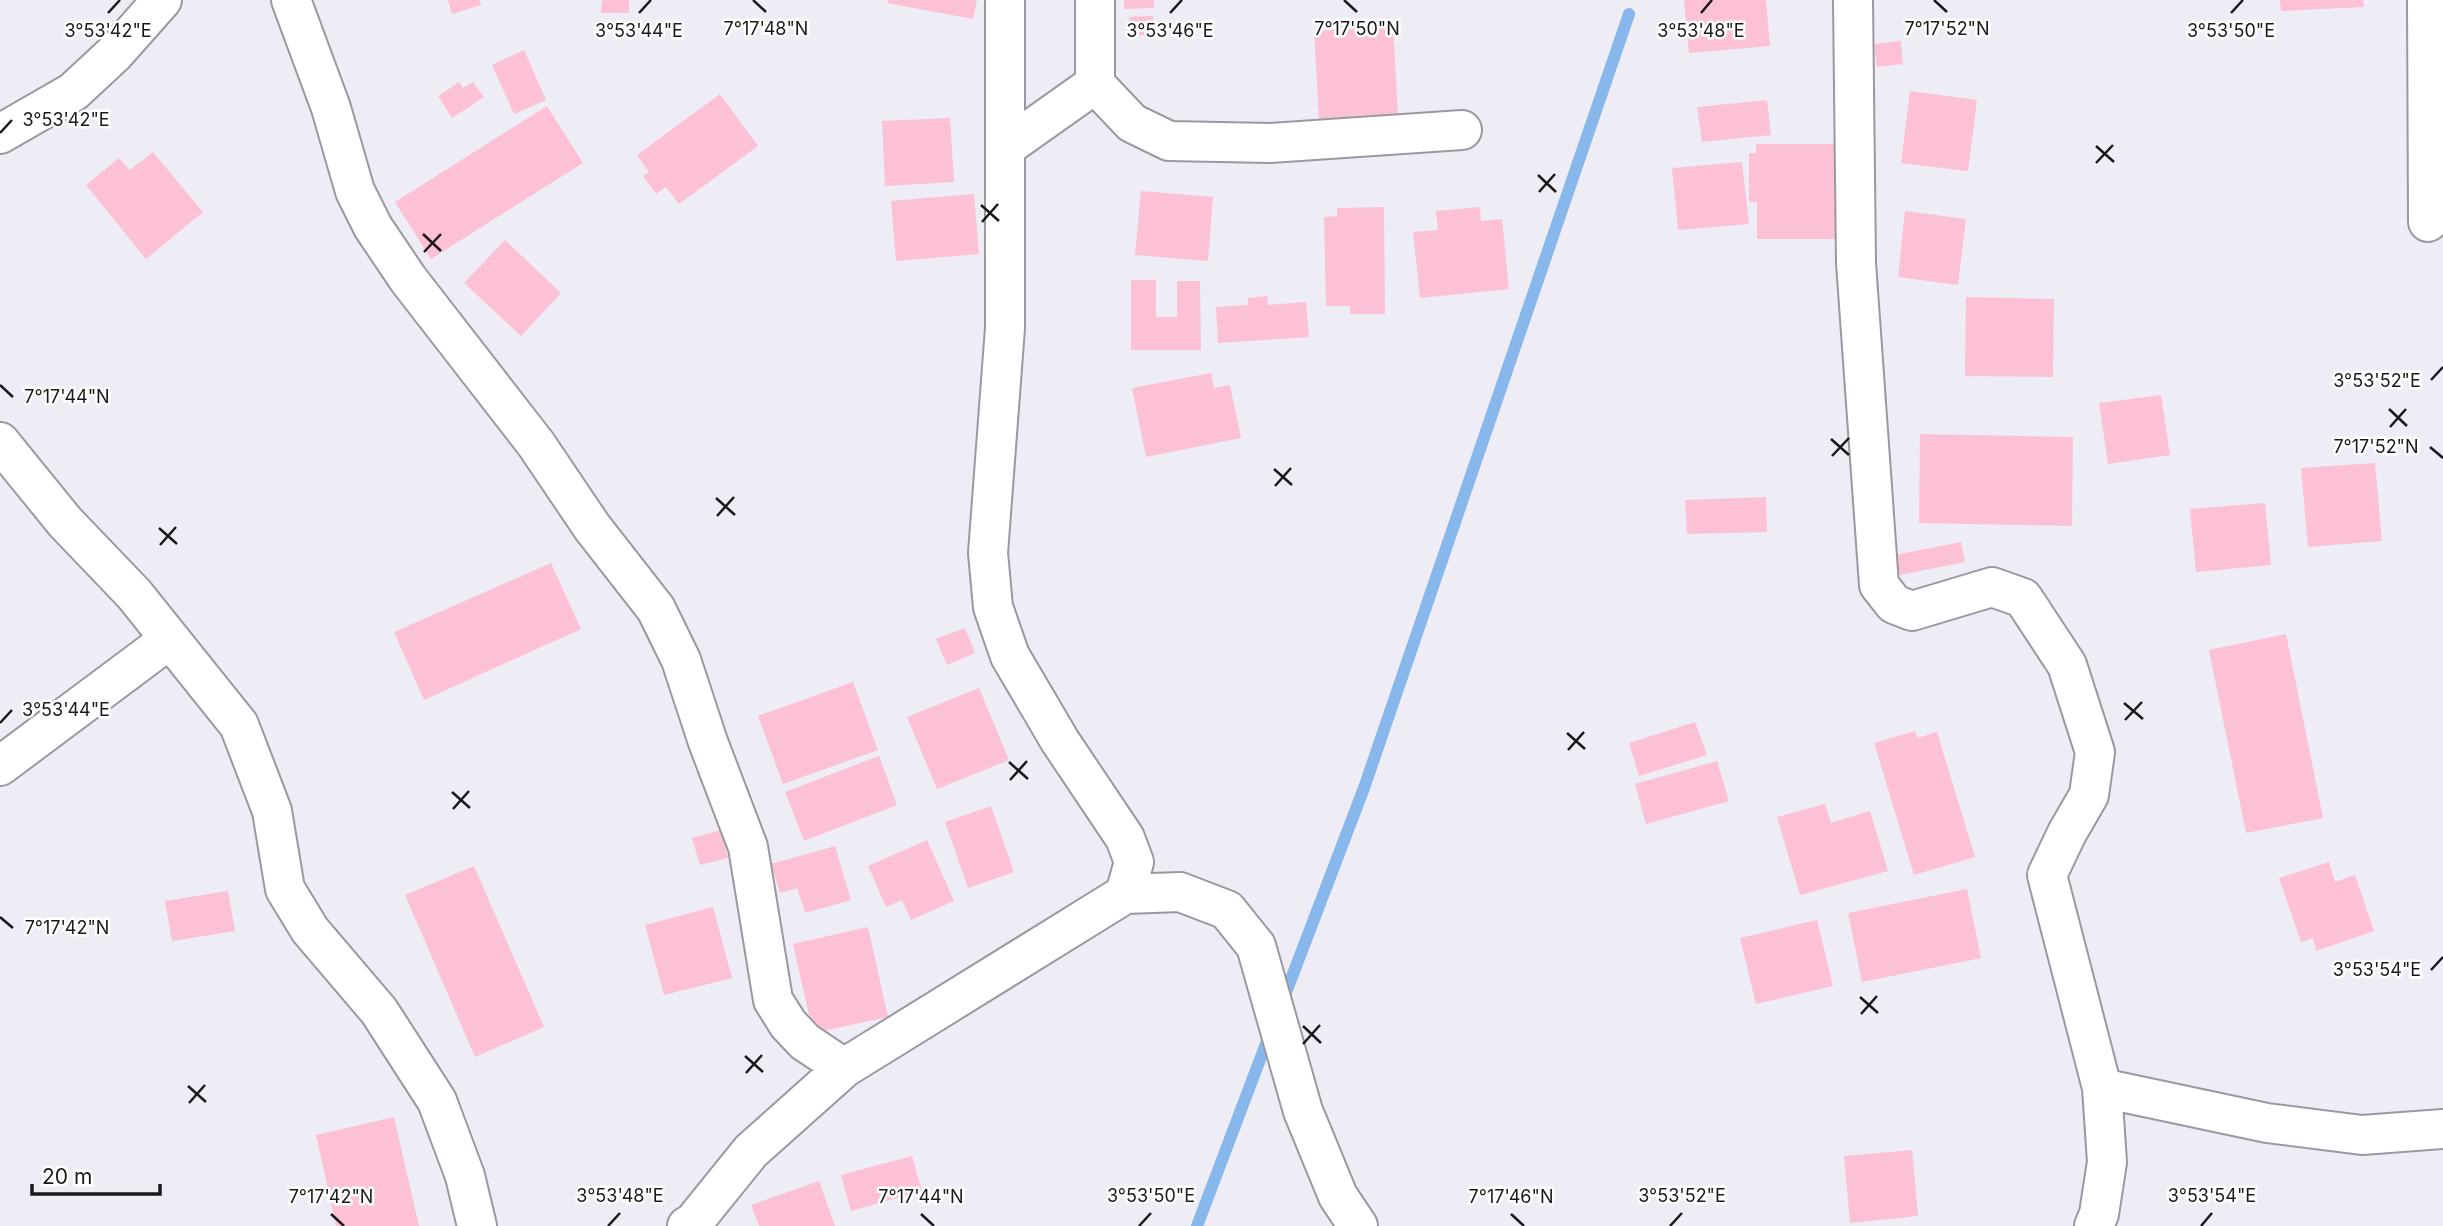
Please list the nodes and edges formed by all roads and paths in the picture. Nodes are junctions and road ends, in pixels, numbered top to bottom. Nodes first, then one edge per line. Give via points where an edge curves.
1 (162, 0) edge
2 (291, 0) edge
3 (1005, 0) edge
4 (1095, 0) edge
5 (1853, 0) edge
6 (2427, 0) edge
7 (1095, 84) junction
8 (1462, 130) dead end
9 (0, 134) edge
10 (1006, 146) junction
11 (2428, 222) dead end
12 (0, 442) edge
13 (170, 639) junction
14 (0, 766) edge
15 (1125, 894) junction
16 (844, 1068) junction
17 (2102, 1088) junction
18 (2443, 1129) edge
19 (477, 1226) edge
20 (687, 1226) edge
21 (1358, 1226) edge
22 (2094, 1226) edge

1 - 9 street via 73,92
2 - 16 street via 331,108 355,191 373,228 656,609 681,660 748,846 774,1000 805,1042
3 - 10 street
4 - 7 street
5 - 17 street via 1856,263 1880,585 1894,604 1912,611 1992,587 2023,598 2067,665 2095,752 2088,795 2047,875
6 - 11 street
7 - 8 street via 1132,123 1169,141 1269,143
7 - 10 street
10 - 15 street via 1005,328 988,552 993,607 1010,656 1125,838 1133,862
12 - 13 street
13 - 14 street
13 - 19 street via 239,725 272,811 285,889 310,930 379,1010 437,1101 465,1176
15 - 16 street
15 - 21 street via 1180,892 1227,910 1256,946 1303,1111 1339,1196
16 - 20 street via 751,1151
17 - 18 street via 2267,1124 2362,1135
17 - 22 street via 2107,1162

